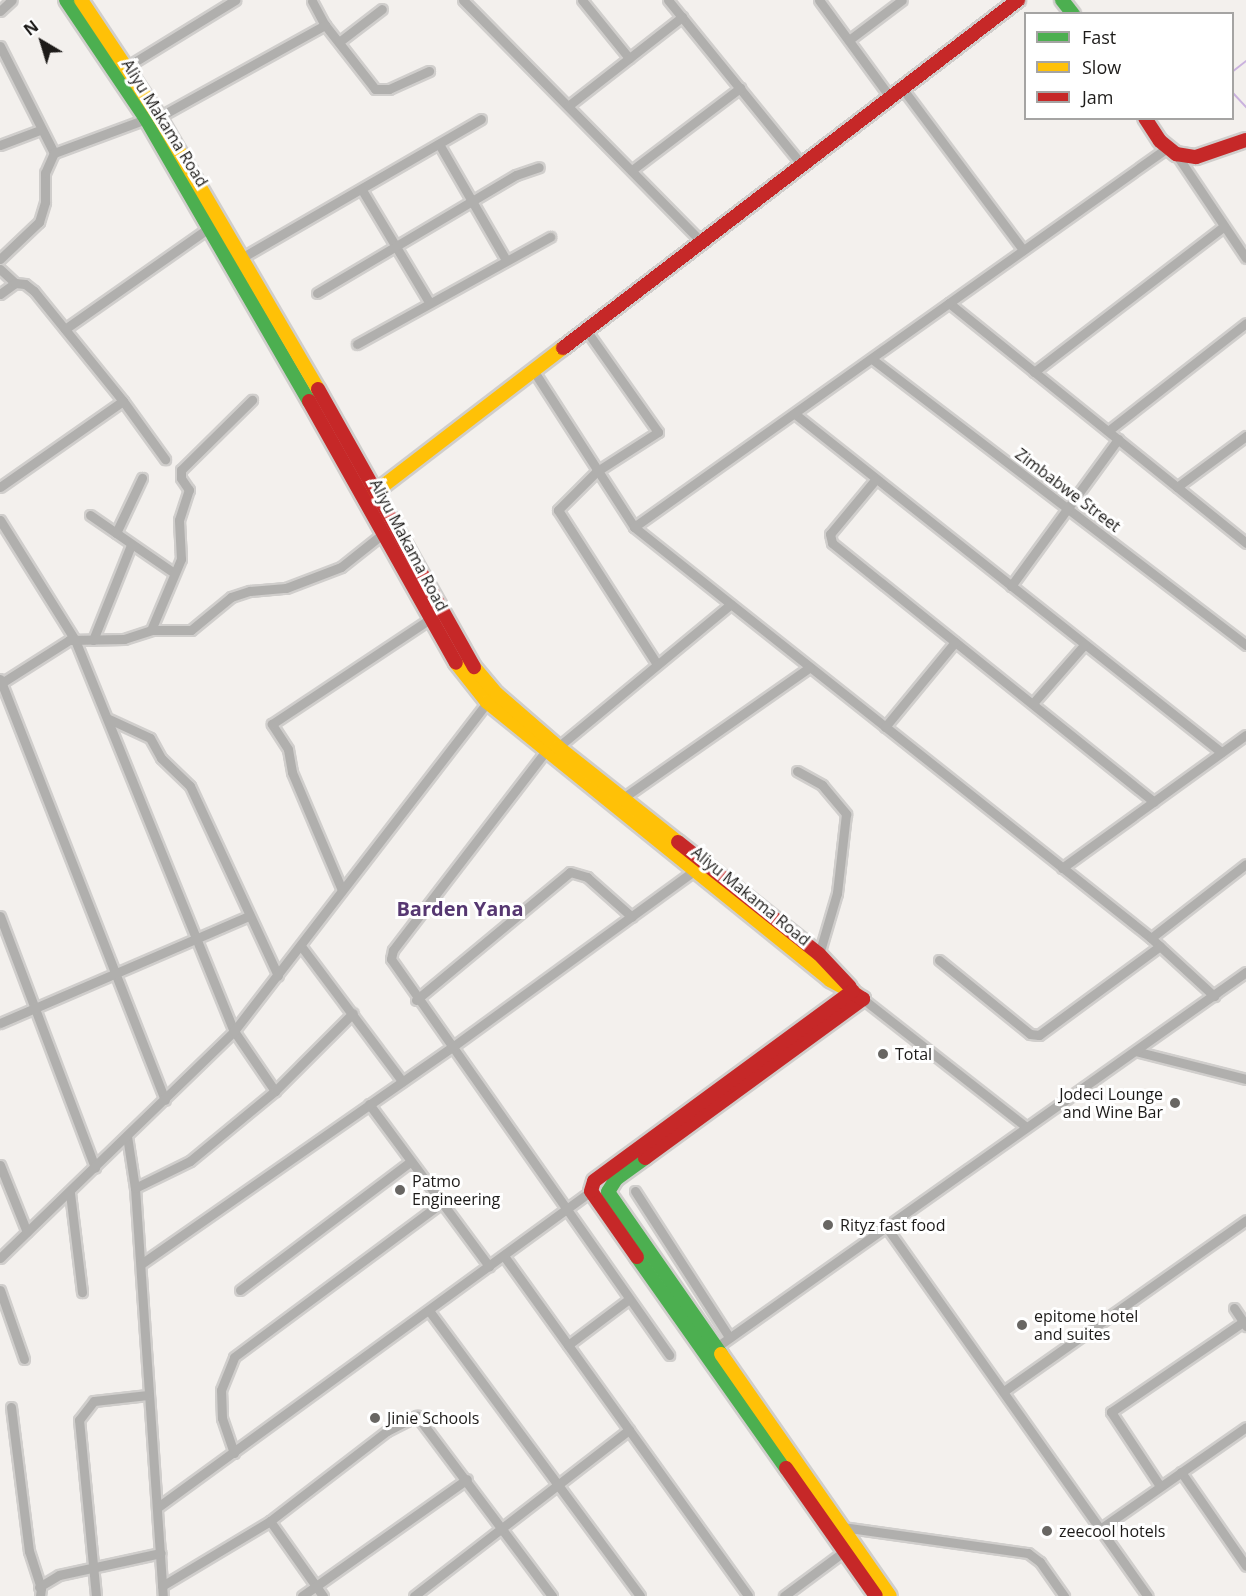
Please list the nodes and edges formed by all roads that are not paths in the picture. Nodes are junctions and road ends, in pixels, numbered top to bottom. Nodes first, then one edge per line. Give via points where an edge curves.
1 (12, 0) edge
2 (66, 0) edge
3 (81, 0) edge
4 (235, 0) edge
5 (463, 0) edge
6 (582, 0) edge
7 (668, 0) edge
8 (819, 0) edge
9 (902, 0) edge
10 (1018, 0) edge
11 (1062, 0) edge
12 (312, 1) edge
13 (382, 9) dead end
14 (0, 11) edge
15 (1071, 12) edge
16 (682, 17) junction
17 (326, 25) junction
18 (849, 40) junction
19 (339, 42) junction
20 (0, 46) edge
21 (629, 58) junction
22 (121, 70) junction
23 (429, 71) dead end
24 (740, 88) junction
25 (902, 88) junction
26 (891, 98) junction
27 (568, 105) junction
28 (153, 118) junction
29 (480, 119) dead end
30 (1146, 120) edge
31 (40, 130) junction
32 (1246, 140) edge
33 (439, 144) junction
34 (0, 145) edge
35 (1171, 151) junction
36 (54, 153) junction
37 (802, 165) junction
38 (539, 167) dead end
39 (632, 170) junction
40 (362, 190) junction
41 (472, 201) junction
42 (210, 226) junction
43 (1223, 227) junction
44 (550, 237) dead end
45 (702, 242) junction
46 (395, 246) junction
47 (1023, 249) junction
48 (243, 257) junction
49 (1246, 258) edge
50 (0, 259) edge
51 (506, 260) junction
52 (0, 269) edge
53 (15, 283) junction
54 (317, 293) dead end
55 (0, 294) edge
56 (429, 302) junction
57 (949, 303) junction
58 (1246, 324) edge
59 (65, 329) junction
60 (586, 330) junction
61 (357, 344) dead end
62 (872, 359) junction
63 (533, 370) junction
64 (1034, 372) junction
65 (252, 400) dead end
66 (123, 401) junction
67 (795, 414) junction
68 (1108, 431) junction
69 (1246, 436) edge
70 (1118, 440) junction
71 (165, 459) dead end
72 (596, 472) junction
73 (142, 478) dead end
74 (875, 480) junction
75 (0, 487) edge
76 (1177, 487) junction
77 (371, 495) junction
78 (1068, 509) junction
79 (90, 515) dead end
80 (0, 520) edge
81 (634, 527) junction
82 (385, 532) junction
83 (116, 533) junction
84 (1246, 543) edge
85 (131, 545) junction
86 (174, 573) junction
87 (1011, 586) junction
88 (730, 604) junction
89 (430, 619) junction
90 (151, 630) junction
91 (75, 640) junction
92 (93, 640) junction
93 (955, 642) junction
94 (1084, 645) junction
95 (1246, 645) edge
96 (657, 664) junction
97 (810, 667) junction
98 (1, 682) edge
99 (487, 702) junction
100 (1034, 702) junction
101 (110, 719) junction
102 (885, 727) junction
103 (1246, 735) edge
104 (558, 747) junction
105 (544, 752) junction
106 (1221, 752) junction
107 (796, 771) dead end
108 (623, 798) junction
109 (1154, 801) junction
110 (1246, 864) edge
111 (1062, 868) junction
112 (694, 871) junction
113 (342, 890) junction
114 (0, 916) edge
115 (249, 916) junction
116 (632, 917) junction
117 (1151, 938) junction
118 (195, 939) junction
119 (301, 946) junction
120 (1160, 946) junction
121 (819, 954) junction
122 (939, 960) dead end
123 (1246, 972) edge
124 (117, 974) junction
125 (278, 976) junction
126 (858, 995) junction
127 (1214, 996) junction
128 (416, 1000) junction
129 (36, 1009) junction
130 (353, 1013) junction
131 (0, 1023) edge
132 (234, 1030) junction
133 (451, 1048) junction
134 (1135, 1051) junction
135 (1246, 1079) edge
136 (402, 1081) junction
137 (274, 1091) junction
138 (165, 1100) junction
139 (369, 1104) junction
140 (677, 1127) junction
141 (1026, 1127) junction
142 (127, 1136) junction
143 (410, 1162) junction
144 (0, 1165) edge
145 (95, 1168) junction
146 (135, 1188) junction
147 (591, 1191) junction
148 (635, 1191) dead end
149 (70, 1193) junction
150 (441, 1203) junction
151 (566, 1210) junction
152 (1246, 1221) edge
153 (887, 1228) junction
154 (27, 1232) junction
155 (504, 1256) junction
156 (0, 1258) edge
157 (141, 1264) junction
158 (489, 1266) junction
159 (0, 1290) edge
160 (240, 1290) dead end
161 (82, 1292) dead end
162 (630, 1299) junction
163 (1234, 1308) dead end
164 (430, 1312) junction
165 (1245, 1324) edge
166 (724, 1341) junction
167 (568, 1345) junction
168 (669, 1355) dead end
169 (24, 1359) dead end
170 (1004, 1391) junction
171 (148, 1395) junction
172 (759, 1406) junction
173 (11, 1407) dead end
174 (748, 1415) junction
175 (1246, 1427) edge
176 (629, 1430) junction
177 (234, 1453) junction
178 (1181, 1472) junction
179 (467, 1479) junction
180 (1160, 1486) junction
181 (560, 1487) junction
182 (158, 1507) junction
183 (270, 1521) junction
184 (842, 1527) junction
185 (1100, 1528) junction
186 (504, 1529) junction
187 (1246, 1546) edge
188 (1237, 1552) junction
189 (161, 1553) junction
190 (842, 1553) junction
191 (1246, 1566) edge
192 (95, 1567) junction
193 (162, 1586) junction
194 (316, 1587) junction
195 (40, 1591) edge
196 (96, 1596) edge
197 (163, 1596) edge
198 (302, 1596) edge
199 (323, 1596) edge
200 (414, 1596) edge
201 (552, 1596) edge
202 (640, 1596) edge
203 (748, 1596) edge
204 (784, 1596) edge
205 (876, 1596) edge
206 (890, 1596) edge
207 (1064, 1596) edge
208 (1148, 1596) edge

1 - 14 street
2 - 22 street, Aliyu Makama Road
3 - 22 street, Aliyu Makama Road
4 - 22 street
5 - 27 street
6 - 21 street
7 - 16 street
8 - 18 street
9 - 18 street
10 - 25 street
11 - 15 street
12 - 17 street
13 - 19 street
16 - 21 street
16 - 24 street
17 - 19 street
17 - 28 street
18 - 26 street
19 - 23 street via 380,91
20 - 31 street
21 - 27 street
22 - 28 street, Aliyu Makama Road
24 - 37 street
24 - 39 street
25 - 26 street
25 - 47 street
26 - 37 street
27 - 39 street
28 - 36 street
28 - 42 street, Aliyu Makama Road
28 - 48 street, Aliyu Makama Road
29 - 33 street
30 - 35 street
31 - 34 street
31 - 36 street
32 - 35 street via 1196,157
33 - 40 street
33 - 41 street
35 - 43 street
35 - 47 street
36 - 50 street via 45,173 45,202 39,222
37 - 45 street
38 - 41 street via 516,175
39 - 45 street
40 - 46 street
40 - 48 street
41 - 46 street
41 - 51 street
42 - 59 street
42 - 77 street, Aliyu Makama Road
43 - 49 street
43 - 64 street
44 - 51 street
45 - 60 street
46 - 54 street
46 - 56 street
47 - 57 street
48 - 77 street, Aliyu Makama Road
51 - 56 street
52 - 53 street
53 - 55 street
53 - 59 street via 34,291
56 - 61 street
57 - 62 street
57 - 64 street
58 - 68 street
59 - 66 street
60 - 63 street
60 - 72 street via 658,432
62 - 67 street
62 - 78 street, Zimbabwe Street
63 - 72 street
63 - 77 street
64 - 68 street
65 - 86 street via 181,470 189,490 179,520 181,559
66 - 71 street
66 - 75 street
67 - 74 street
67 - 81 street
68 - 70 street
69 - 76 street
70 - 76 street
70 - 78 street
72 - 81 street
72 - 96 street via 558,510
73 - 83 street
74 - 87 street
74 - 93 street via 829,539
76 - 84 street
77 - 82 street, Aliyu Makama Road
77 - 104 street, Aliyu Makama Road via 475,668 497,694
78 - 87 street
78 - 95 street, Zimbabwe Street
79 - 83 street
80 - 91 street
81 - 88 street
82 - 89 street, Aliyu Makama Road
82 - 90 street via 341,567 286,588 231,597 191,630
83 - 85 street
85 - 86 street
85 - 92 street
86 - 90 street
87 - 94 street
88 - 96 street
88 - 97 street
89 - 99 street, Aliyu Makama Road via 456,663
89 - 113 street via 272,724 288,749 292,772
90 - 92 street via 124,639
91 - 92 street
91 - 98 street via 59,644
91 - 101 street
93 - 100 street
93 - 102 street
94 - 100 street
94 - 106 street
96 - 104 street
97 - 102 street
97 - 108 street
98 - 124 street
99 - 105 street, Aliyu Makama Road
99 - 113 street
100 - 109 street
101 - 115 street via 150,738 161,758 190,786
101 - 118 street
102 - 111 street
103 - 106 street
104 - 108 street, Aliyu Makama Road
105 - 112 street, Aliyu Makama Road
105 - 128 street via 393,950 393,968
106 - 109 street
107 - 121 street via 822,784 846,813 837,893
108 - 121 street, Aliyu Makama Road
109 - 111 street
110 - 117 street
111 - 117 street
112 - 116 street
112 - 126 street, Aliyu Makama Road via 831,980
113 - 119 street
114 - 129 street
115 - 118 street
115 - 125 street
116 - 128 street via 587,877 570,872
116 - 133 street
117 - 120 street
118 - 124 street
118 - 132 street
119 - 125 street
119 - 130 street
120 - 122 street via 1039,1035 1030,1034
120 - 127 street
121 - 126 street, Aliyu Makama Road
123 - 127 street
124 - 129 street
124 - 138 street
125 - 132 street
126 - 140 street
126 - 141 street
127 - 134 street
128 - 133 street
129 - 131 street
129 - 145 street
130 - 136 street
130 - 137 street
132 - 137 street
132 - 138 street
133 - 136 street
133 - 151 street
134 - 135 street
134 - 141 street
136 - 139 street
137 - 146 street via 177,1170
138 - 142 street
139 - 143 street
139 - 157 street
140 - 147 street via 594,1181
140 - 166 street via 616,1179 608,1192
141 - 153 street
142 - 145 street
142 - 146 street
143 - 150 street
143 - 160 street
144 - 154 street
145 - 149 street
146 - 157 street
147 - 151 street
147 - 174 street
148 - 166 street
149 - 154 street
149 - 161 street
150 - 158 street
150 - 177 street via 234,1357 225,1371 221,1390 222,1418
151 - 155 street
151 - 162 street
152 - 170 street
153 - 166 street
153 - 170 street
154 - 156 street
155 - 158 street
155 - 167 street
157 - 171 street
158 - 164 street
159 - 169 street
162 - 167 street
162 - 168 street
163 - 165 street
164 - 177 street
164 - 181 street
165 - 180 street via 1111,1412
166 - 172 street
167 - 176 street
170 - 185 street
171 - 182 street
171 - 192 street via 94,1401 80,1420
172 - 174 street
172 - 184 street
173 - 195 street via 29,1551
174 - 190 street
175 - 178 street
176 - 181 street
176 - 203 street
177 - 182 street
178 - 180 street
178 - 188 street
179 - 183 street via 424,1420 409,1418
179 - 186 street
179 - 194 street
180 - 185 street
181 - 186 street
181 - 202 street
182 - 189 street
183 - 193 street
183 - 194 street
184 - 206 street
184 - 207 street via 1028,1553 1040,1562
185 - 208 street
186 - 200 street
186 - 201 street
187 - 188 street
188 - 191 street
189 - 192 street
189 - 193 street
190 - 204 street
190 - 205 street
192 - 195 street via 59,1575
192 - 196 street
193 - 197 street
194 - 198 street
194 - 199 street

